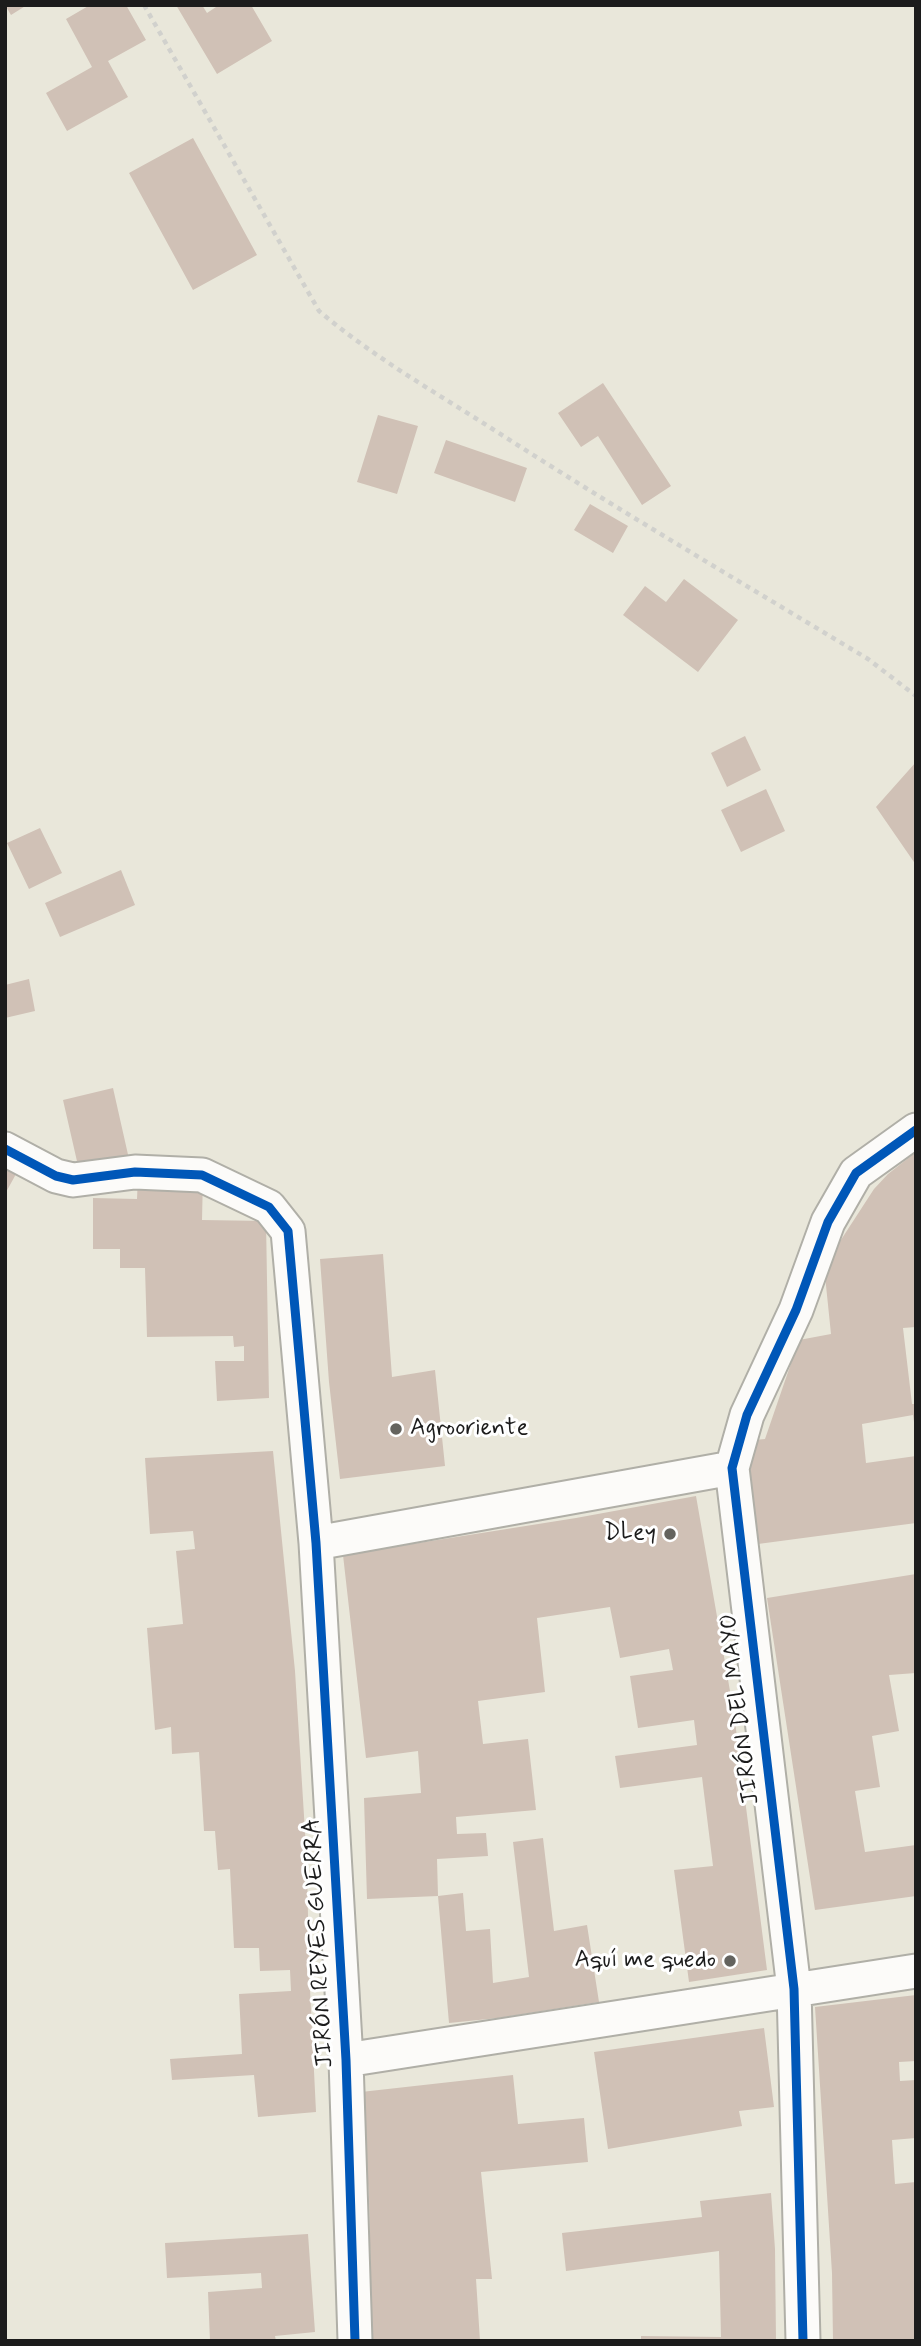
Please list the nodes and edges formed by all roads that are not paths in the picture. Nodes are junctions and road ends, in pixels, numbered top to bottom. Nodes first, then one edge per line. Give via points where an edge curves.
1 (916, 1130) edge
2 (5, 1149) edge
3 (732, 1468) junction
4 (316, 1543) junction
5 (916, 1971) edge
6 (794, 1989) junction
7 (346, 2060) junction
8 (355, 2341) edge
9 (803, 2341) edge

1 - 3 street, JIRÓN DEL MAYO via 856,1173 828,1222 796,1310 747,1415
2 - 4 street, JIRÓN REYES GUERRA via 73,1180 135,1172 202,1175 269,1207 288,1231
3 - 4 street
3 - 6 street, JIRÓN DEL MAYO
4 - 7 street, JIRÓN REYES GUERRA
5 - 6 street
6 - 7 street
6 - 9 street, JIRÓN DEL MAYO
7 - 8 street, JIRÓN REYES GUERRA

